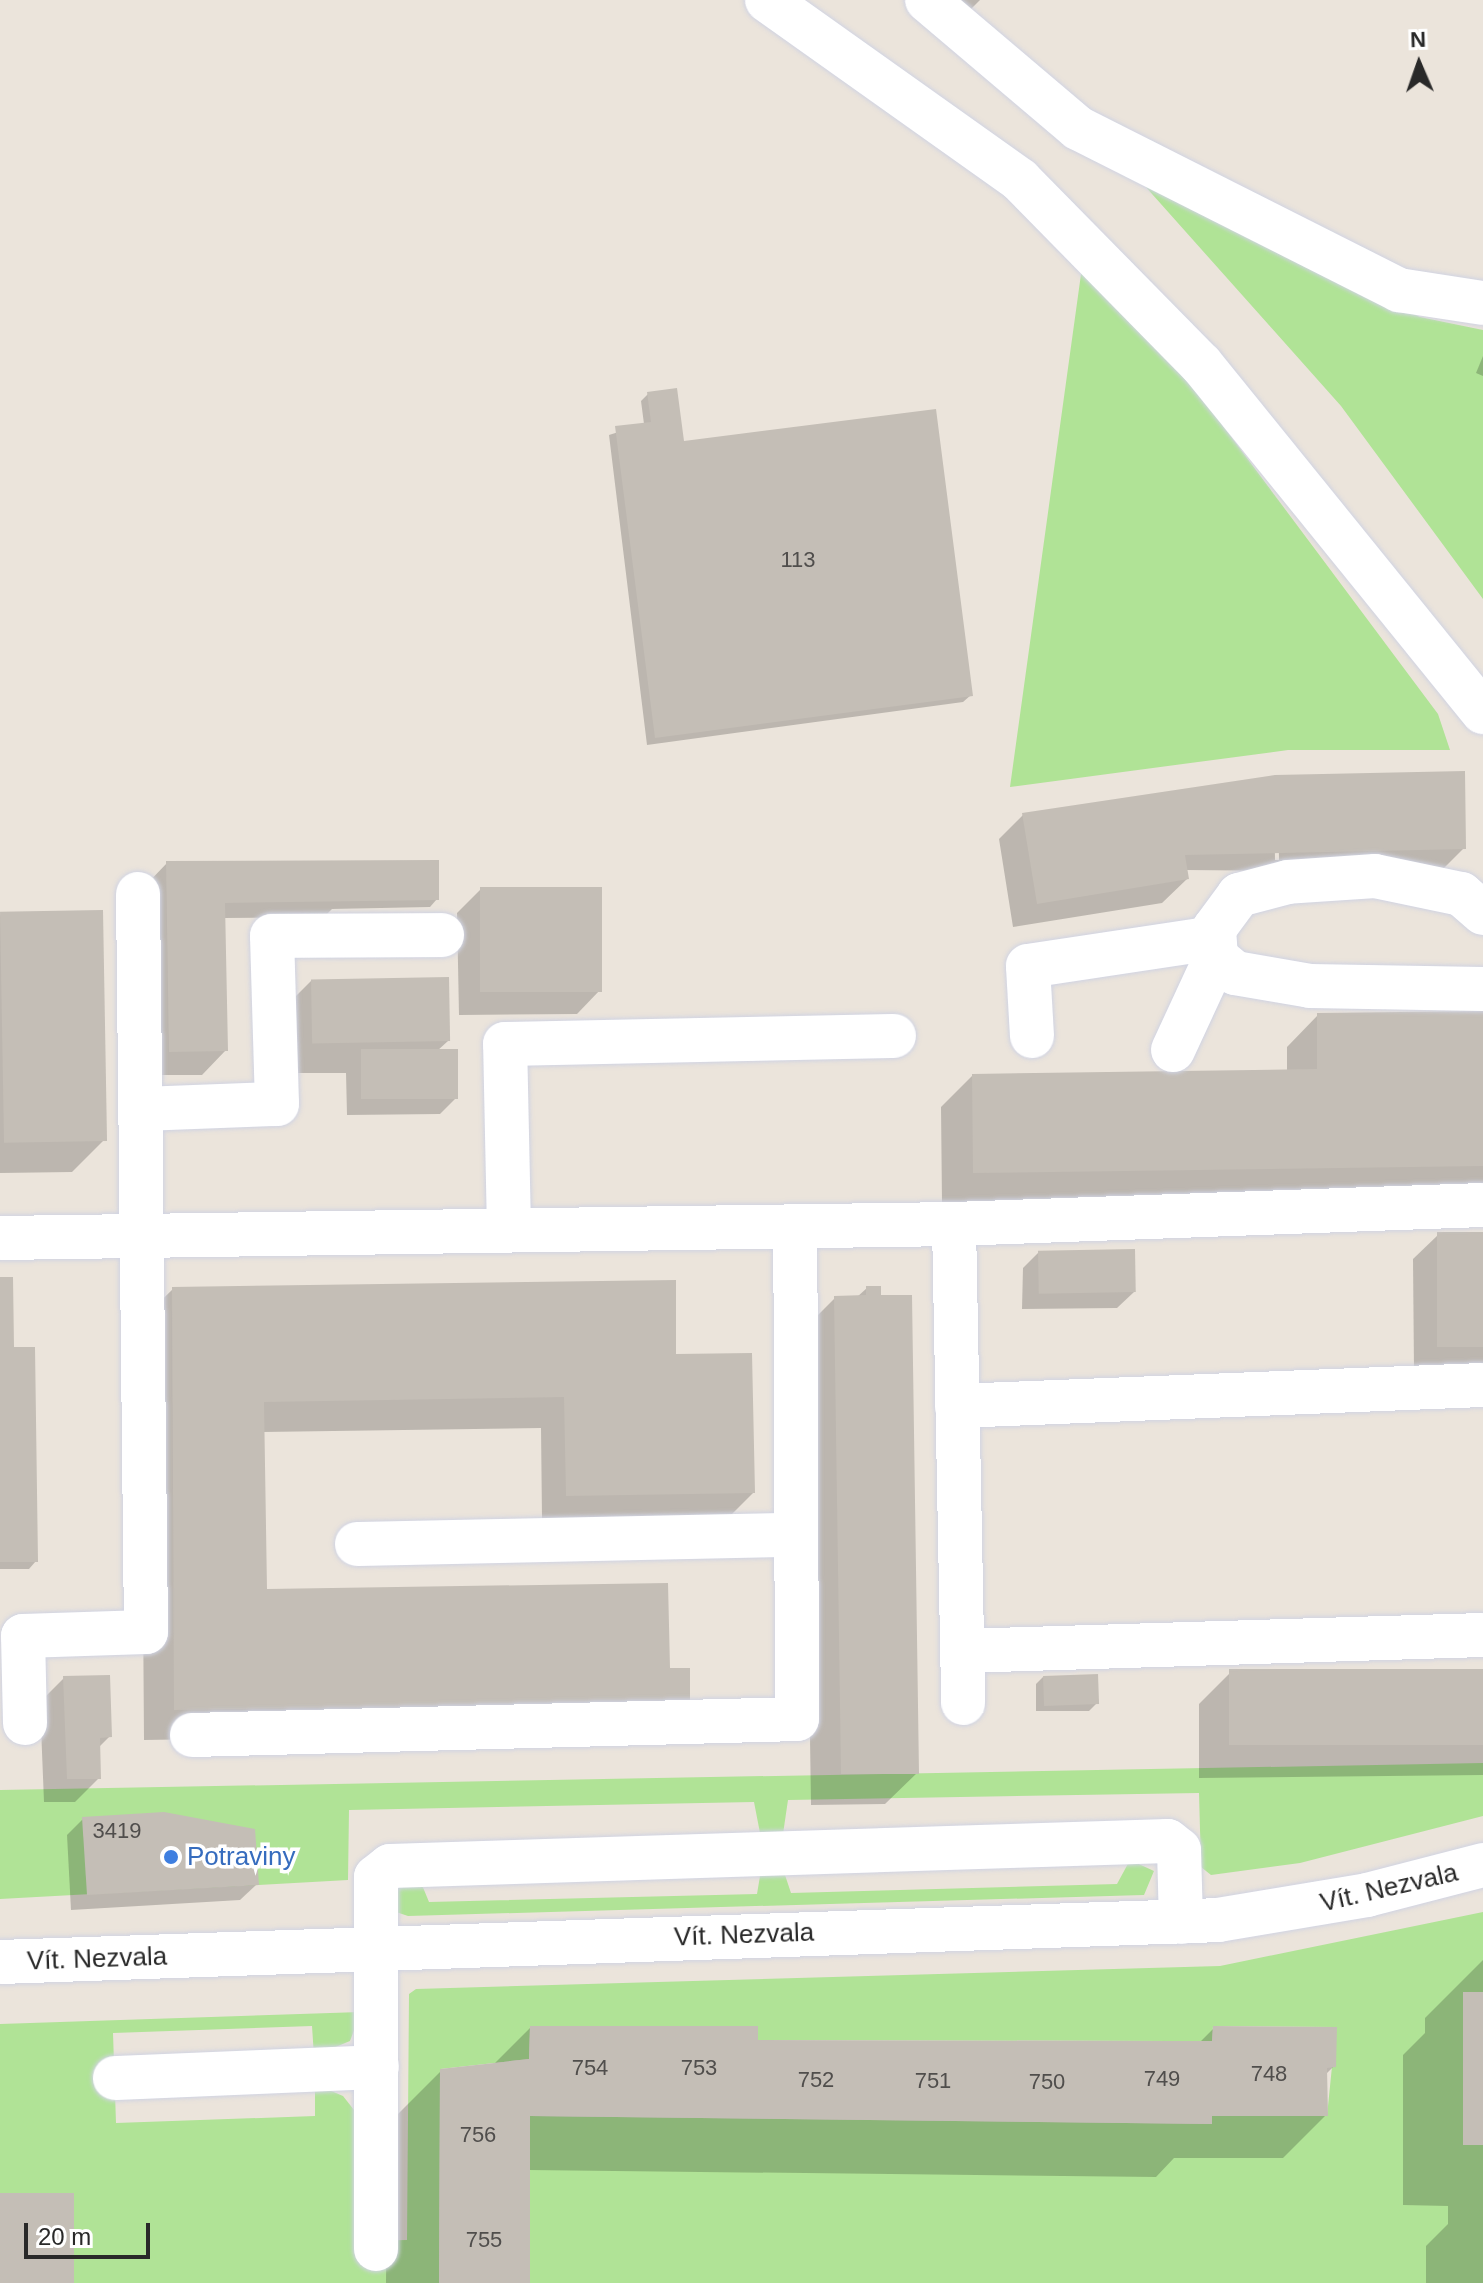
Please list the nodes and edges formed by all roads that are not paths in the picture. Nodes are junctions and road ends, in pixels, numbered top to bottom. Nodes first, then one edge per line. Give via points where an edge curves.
1 (767, 0) edge
2 (927, 0) edge
3 (1483, 303) edge
4 (1483, 712) edge
5 (138, 894) dead end
6 (1483, 913) edge
7 (442, 935) dead end
8 (1215, 948) junction
9 (1483, 989) edge
10 (894, 1036) dead end
11 (1032, 1036) dead end
12 (1173, 1050) dead end
13 (144, 1109) junction
14 (1483, 1205) edge
15 (954, 1224) junction
16 (795, 1226) junction
17 (509, 1230) junction
18 (147, 1236) junction
19 (0, 1238) edge
20 (1483, 1385) edge
21 (957, 1406) junction
22 (796, 1535) junction
23 (357, 1544) dead end
24 (1483, 1635) edge
25 (962, 1651) junction
26 (963, 1703) dead end
27 (25, 1723) dead end
28 (192, 1735) dead end
29 (1483, 1865) edge
30 (1181, 1922) junction
31 (377, 1946) junction
32 (0, 1962) edge
33 (377, 2067) junction
34 (115, 2078) dead end
35 (376, 2249) dead end

1 - 4 street via 1020,180 1201,364
2 - 3 street via 1078,128 1399,290
5 - 13 street
6 - 8 street via 1461,894 1420,880 1288,882 1239,895
7 - 13 street via 272,936 277,1104
8 - 9 street via 1235,973 1310,986
8 - 11 street via 1028,966
8 - 12 street
10 - 17 street via 505,1044
13 - 18 street
14 - 15 street
15 - 16 street
15 - 21 street
16 - 17 street
16 - 22 street
17 - 18 street
18 - 19 street
18 - 27 street via 146,1632 23,1636
20 - 21 street
21 - 25 street
22 - 23 street
22 - 28 street via 797,1719
24 - 25 street
25 - 26 street
29 - 30 street, Vít. Nezvala via 1276,1913
30 - 31 street, Vít. Nezvala
30 - 31 street via 1179,1850 1152,1841 390,1866 376,1877
31 - 32 street, Vít. Nezvala
31 - 33 street
33 - 34 street
33 - 35 street

